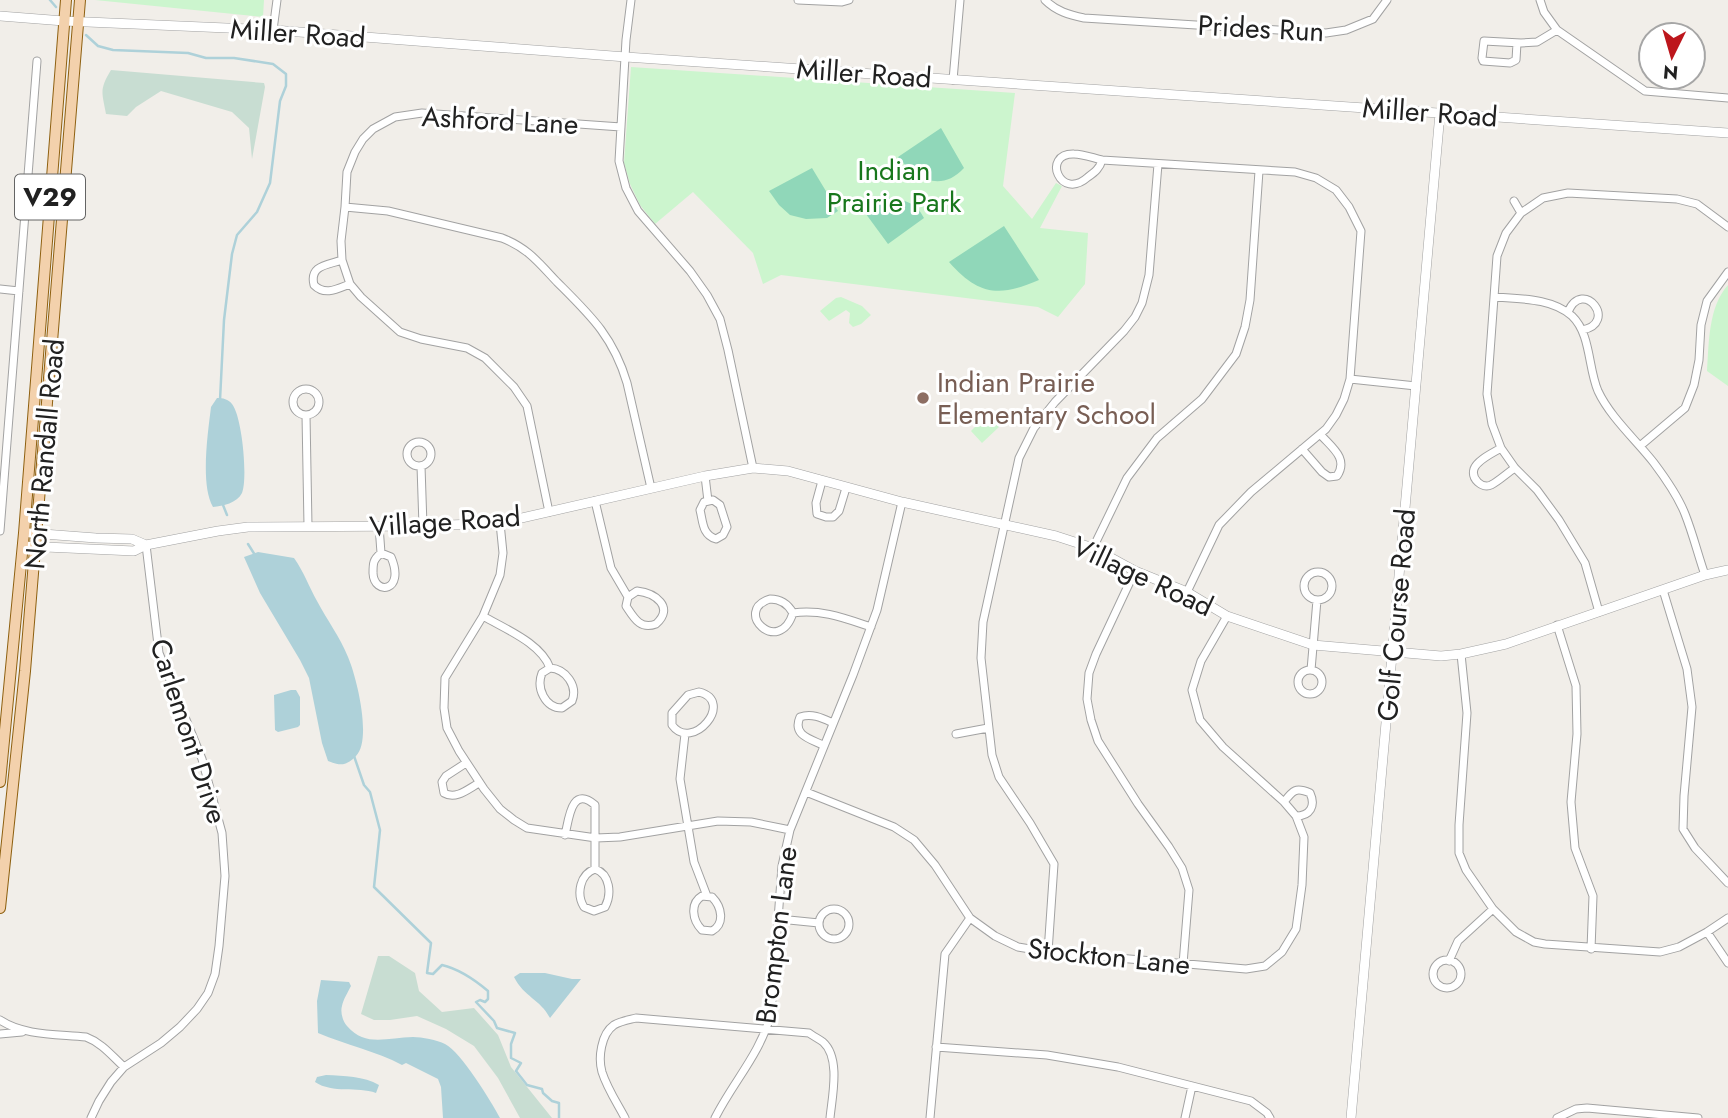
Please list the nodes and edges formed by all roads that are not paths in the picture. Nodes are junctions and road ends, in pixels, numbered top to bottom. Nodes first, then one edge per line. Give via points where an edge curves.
1 (66, 0) edge
2 (80, 0) edge
3 (277, 0) edge
4 (631, 0) edge
5 (799, 0) edge
6 (849, 0) edge
7 (960, 0) edge
8 (1045, 0) edge
9 (1387, 0) edge
10 (1540, 0) edge
11 (0, 16) edge
12 (64, 21) junction
13 (78, 21) junction
14 (273, 30) junction
15 (1557, 30) junction
16 (1517, 43) junction
17 (626, 57) junction
18 (37, 61) dead end
19 (953, 79) junction
20 (1728, 98) edge
21 (1440, 113) junction
22 (621, 127) junction
23 (1728, 133) edge
24 (1102, 160) junction
25 (1158, 164) junction
26 (1259, 171) junction
27 (1514, 201) dead end
28 (345, 207) junction
29 (1521, 213) junction
30 (1728, 227) edge
31 (342, 260) junction
32 (1728, 272) edge
33 (350, 284) junction
34 (0, 289) edge
35 (19, 290) junction
36 (1495, 297) junction
37 (1567, 312) junction
38 (1582, 330) junction
39 (1350, 379) junction
40 (1416, 386) junction
41 (306, 415) dead end
42 (1320, 434) junction
43 (1640, 446) junction
44 (1501, 448) junction
45 (1302, 449) junction
46 (421, 466) dead end
47 (753, 468) junction
48 (1515, 468) junction
49 (705, 476) junction
50 (822, 481) junction
51 (651, 488) junction
52 (846, 488) junction
53 (708, 500) junction
54 (595, 501) junction
55 (902, 502) junction
56 (549, 512) junction
57 (500, 523) junction
58 (1003, 525) junction
59 (308, 526) junction
60 (379, 526) junction
61 (423, 526) junction
62 (0, 531) edge
63 (24, 533) junction
64 (37, 534) junction
65 (146, 545) junction
66 (23, 546) junction
67 (36, 547) junction
68 (1093, 548) junction
69 (381, 553) junction
70 (1728, 569) edge
71 (1135, 571) junction
72 (1705, 575) junction
73 (1663, 590) junction
74 (1186, 592) junction
75 (628, 597) junction
76 (1317, 600) junction
77 (1599, 611) junction
78 (793, 613) junction
79 (483, 616) junction
80 (1227, 616) junction
81 (1557, 625) junction
82 (871, 627) junction
83 (1313, 645) junction
84 (1393, 652) junction
85 (1461, 654) junction
86 (550, 668) junction
87 (1311, 670) dead end
88 (833, 723) junction
89 (988, 728) junction
90 (685, 734) junction
91 (956, 734) dead end
92 (823, 745) junction
93 (466, 763) junction
94 (0, 782) edge
95 (479, 783) junction
96 (806, 792) junction
97 (1284, 802) junction
98 (1296, 816) junction
99 (689, 825) junction
100 (790, 831) junction
101 (565, 835) junction
102 (596, 838) junction
103 (595, 869) junction
104 (1728, 883) edge
105 (708, 895) junction
106 (0, 908) edge
107 (1493, 909) junction
108 (970, 918) junction
109 (1728, 918) edge
110 (779, 919) junction
111 (819, 923) junction
112 (1707, 932) junction
113 (1591, 949) junction
114 (1048, 952) junction
115 (1449, 961) dead end
116 (1728, 963) edge
117 (1183, 964) junction
118 (0, 1020) edge
119 (767, 1030) junction
120 (33, 1032) junction
121 (0, 1034) edge
122 (936, 1047) junction
123 (124, 1068) junction
124 (1192, 1086) junction
125 (1657, 1116) edge
126 (91, 1118) edge
127 (625, 1118) edge
128 (715, 1118) edge
129 (830, 1118) edge
130 (930, 1118) edge
131 (1185, 1118) edge
132 (1270, 1118) edge
133 (1351, 1118) edge
134 (1558, 1118) edge
135 (1698, 1118) edge

1 - 12 main road, North Randall Road / V29
2 - 13 main road, North Randall Road / V29
3 - 14 street
4 - 17 street
5 - 6 street
7 - 19 street
8 - 9 street, Prides Run via 1065,14 1084,18 1326,33 1373,19
10 - 15 street
11 - 12 street, Miller Road
12 - 13 street, Miller Road
12 - 63 main road, North Randall Road / V29
13 - 14 street, Miller Road
13 - 64 main road, North Randall Road / V29
14 - 17 street, Miller Road
15 - 16 street via 1537,42
15 - 20 street via 1645,91
16 - 16 street via 1484,41 1483,61 1516,60
17 - 19 street, Miller Road
17 - 22 street
18 - 35 street
19 - 21 street, Miller Road
21 - 23 street, Miller Road
21 - 40 street, Golf Course Road
22 - 28 street, Ashford Lane via 422,113 395,117 373,129 355,152 347,172
22 - 47 street via 619,161 626,188 638,211 690,271 720,319
24 - 24 street via 1073,153 1062,156 1058,177 1074,184 1085,181
24 - 25 street
25 - 26 street
25 - 58 street via 1149,275 1142,303 1124,331 1034,428 1020,458
26 - 39 street via 1316,178 1336,190 1361,231
26 - 68 street via 1250,300 1236,354 1202,399 1157,438 1127,478
27 - 29 street
28 - 31 street, Ashford Lane
28 - 51 street via 388,211 502,238 533,255 596,322 614,349 627,383
29 - 30 street via 1543,198 1568,193 1677,199 1697,204
29 - 36 street via 1497,256
31 - 33 street, Ashford Lane
31 - 33 street via 317,268 314,285 326,292
32 - 43 street via 1707,301 1694,385 1685,408
33 - 56 street, Ashford Lane via 400,332 467,348 485,358 514,387 527,406
34 - 35 street
35 - 62 street
36 - 37 street via 1528,299
36 - 44 street via 1488,394
37 - 38 street
37 - 38 street via 1577,300 1585,299 1597,308 1596,323
38 - 43 street via 1599,393
39 - 40 street
39 - 42 street via 1336,415
40 - 84 street, Golf Course Road
41 - 59 street
42 - 45 street
42 - 45 street via 1341,459 1337,476 1322,472
43 - 72 street via 1678,499
44 - 48 street
44 - 48 street via 1474,468 1478,483 1490,485
45 - 74 street via 1219,525
46 - 61 street
47 - 49 street, Village Road
47 - 50 street, Village Road via 788,471
48 - 77 street via 1537,490 1585,563
49 - 51 street, Village Road
49 - 53 street
50 - 52 street, Village Road
50 - 52 street via 816,503 820,516 833,517 839,512
51 - 54 street, Village Road
52 - 55 street, Village Road
53 - 53 street via 700,510 705,532 720,538 727,527 722,509
54 - 56 street, Village Road
54 - 75 street via 611,568
55 - 58 street, Village Road
55 - 82 street, Brompton Lane
56 - 57 street, Village Road
57 - 61 street, Village Road
57 - 79 street via 502,563
58 - 68 street, Village Road
58 - 89 street via 983,622 981,659
59 - 60 street, Village Road
59 - 65 street, Village Road via 248,527
60 - 61 street, Village Road
60 - 69 street
63 - 64 street, Village Road
63 - 66 main road, North Randall Road / V29
64 - 65 street, Village Road via 132,539
64 - 67 main road, North Randall Road / V29
65 - 67 street, Village Road via 134,551
65 - 123 street, Carlemont Drive via 159,653 202,759 222,833 225,876 217,964 208,993 180,1027
66 - 67 street, Village Road
66 - 94 main road, North Randall Road / V29
67 - 106 main road, North Randall Road / V29
68 - 71 street, Village Road
69 - 69 street via 374,559 373,581 383,587 394,582 396,569 391,557
70 - 72 street, Village Road
71 - 74 street, Village Road
71 - 117 street via 1096,654 1087,699 1098,741 1182,868 1189,890
72 - 73 street, Village Road
73 - 77 street, Village Road
73 - 104 street via 1687,669 1692,707 1683,829
74 - 80 street, Village Road
75 - 75 street via 626,606 638,623 650,626 661,620 664,608 657,598 637,591
76 - 76 street via 1328,597 1333,587 1330,577 1320,571 1309,575 1304,584 1307,595
76 - 83 street
77 - 81 street, Village Road
78 - 78 street via 783,602 770,599 759,605 756,617 762,628 774,632 786,626
78 - 82 street via 831,613
79 - 86 street via 533,646
79 - 93 street via 445,678 447,728
80 - 83 street, Village Road
80 - 97 street, Stockton Lane via 1201,661 1192,690 1200,720
81 - 85 street, Village Road
81 - 113 street via 1576,686 1571,802 1575,848 1593,896
82 - 88 street, Brompton Lane
83 - 84 street, Village Road
83 - 87 street
84 - 85 street, Village Road
84 - 133 street, Golf Course Road
85 - 107 street via 1467,713 1459,853
86 - 86 street via 542,673 540,683 546,701 562,708 572,701 575,689 560,670
88 - 92 street, Brompton Lane
88 - 92 street via 815,716 800,717 802,735
89 - 91 street
89 - 114 street via 999,778 1054,864
90 - 90 street via 712,716 712,701 704,694 688,695 672,713 672,725
90 - 99 street via 680,779
92 - 96 street, Brompton Lane
93 - 95 street
93 - 95 street via 446,776 444,793 457,795
95 - 101 street via 500,809 527,828
96 - 100 street, Brompton Lane
96 - 108 street, Stockton Lane via 894,827 914,840
97 - 98 street, Stockton Lane
97 - 98 street via 1293,791 1310,793 1313,807
98 - 117 street, Stockton Lane via 1304,837 1302,885 1296,929 1282,952 1265,965 1246,969
99 - 100 street via 751,822
99 - 102 street
99 - 105 street via 694,862
100 - 110 street, Brompton Lane via 782,866
101 - 102 street
101 - 102 street via 572,805 583,799 595,805
102 - 103 street
103 - 103 street via 583,877 579,896 584,907 594,911 605,907 609,896 607,877
105 - 105 street via 693,906 698,926 706,931 716,929 721,920 716,900
107 - 113 street via 1534,942
107 - 115 street via 1458,941
108 - 114 street, Stockton Lane via 1018,947
108 - 122 street via 945,954
109 - 112 street
110 - 111 street
110 - 119 street, Brompton Lane
111 - 111 street via 823,934 833,939 844,935 849,925 845,914 835,909 824,913
112 - 113 street via 1661,953
112 - 116 street
114 - 117 street, Stockton Lane
118 - 120 street
119 - 127 street via 636,1018 612,1027 600,1057
119 - 128 street, Brompton Lane
119 - 129 street via 809,1033 825,1043 834,1065
120 - 121 street
120 - 123 street via 92,1039
122 - 124 street via 1047,1055
122 - 130 street
123 - 126 street, Carlemont Drive
124 - 131 street
124 - 132 street via 1251,1101
125 - 134 street via 1587,1108
125 - 135 street

